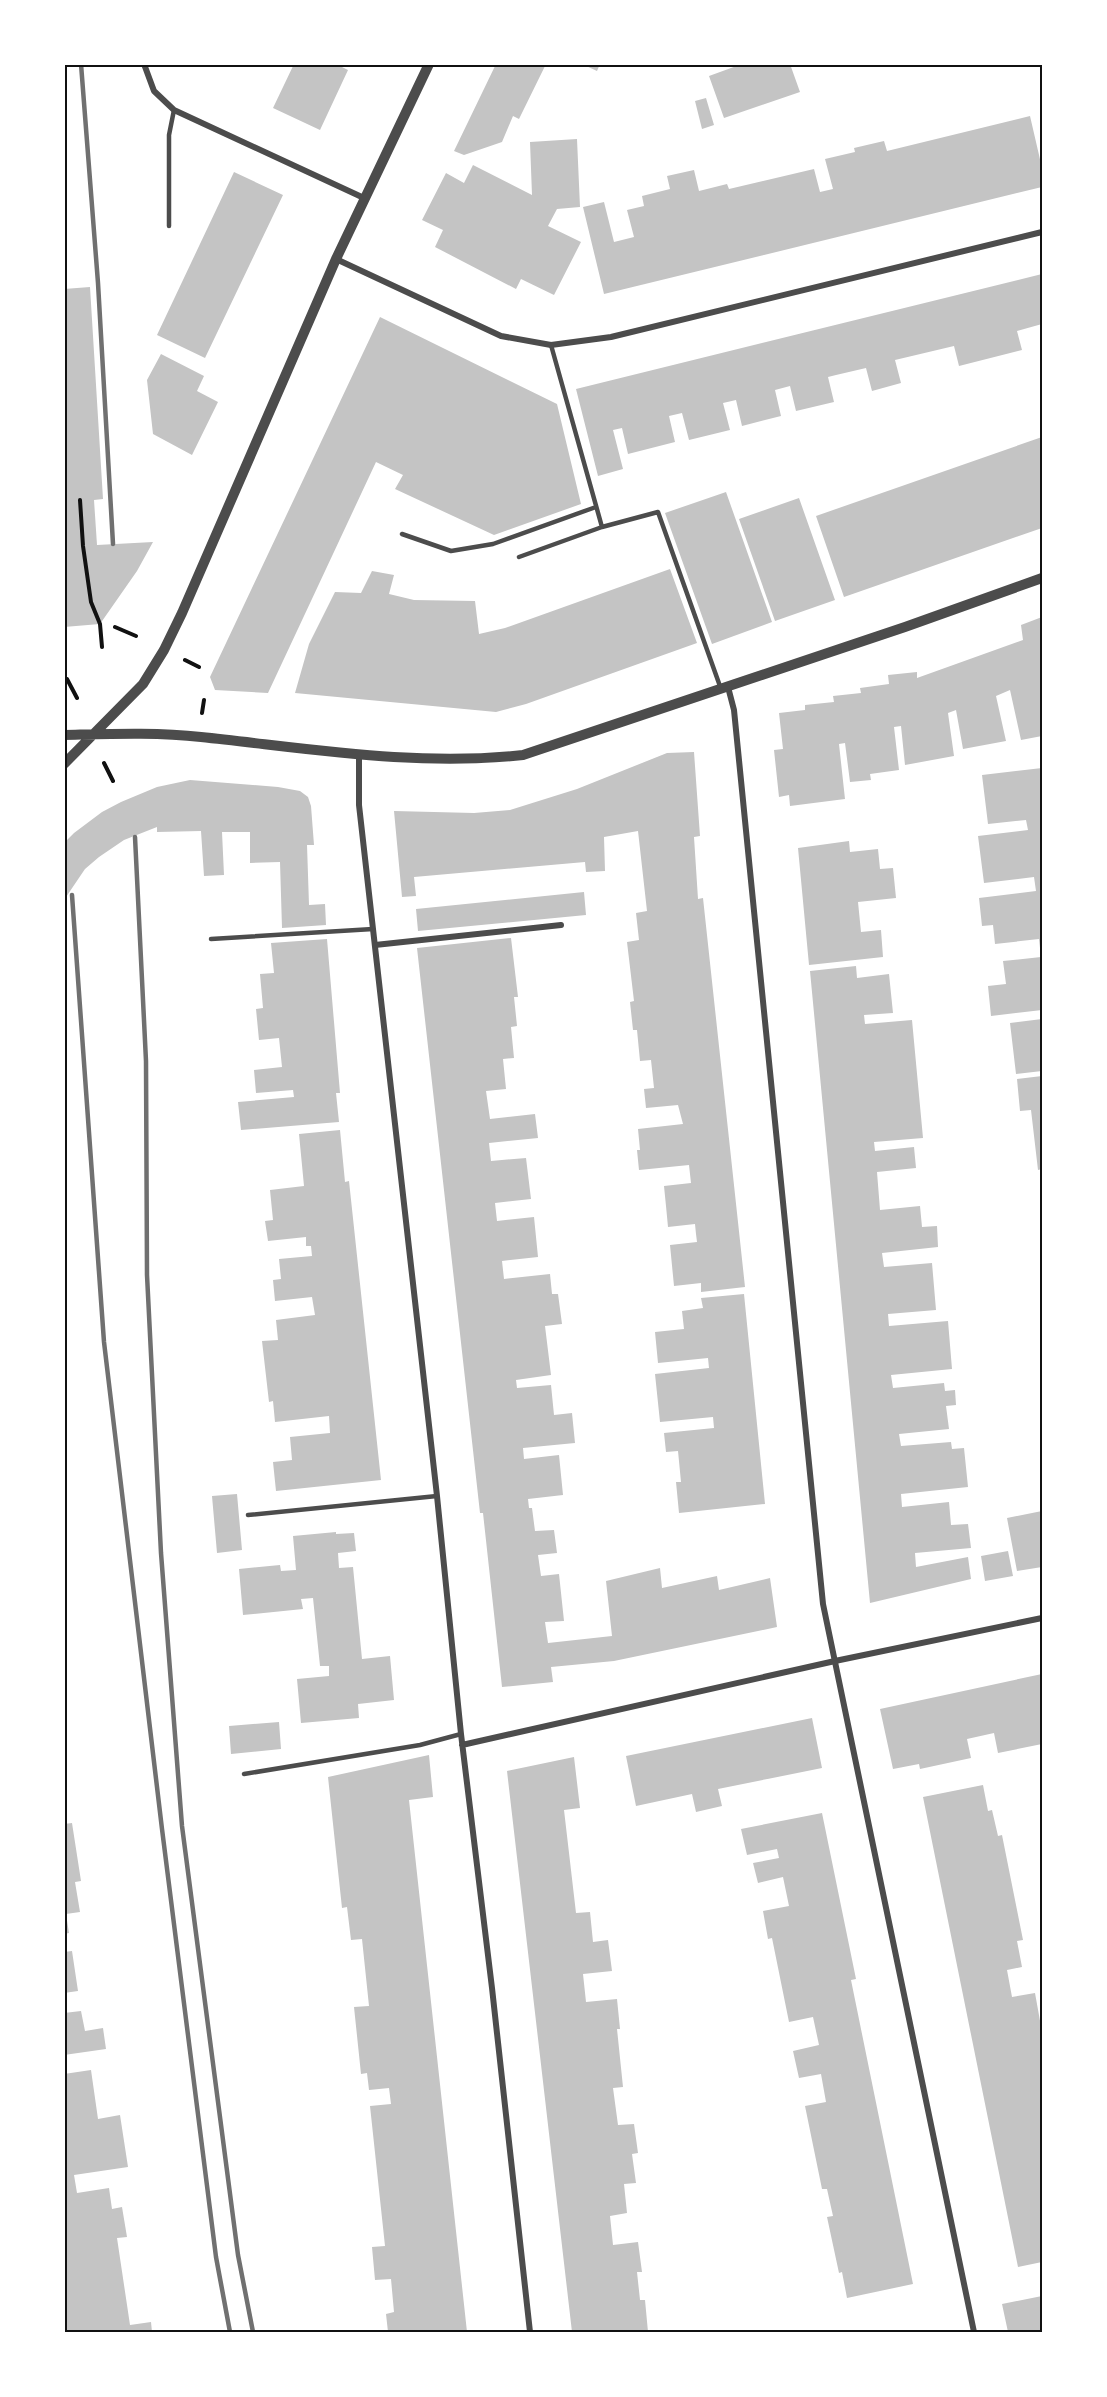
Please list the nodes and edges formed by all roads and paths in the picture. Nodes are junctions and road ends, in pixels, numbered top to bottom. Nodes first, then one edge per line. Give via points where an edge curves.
1 (144, 64) edge
2 (429, 64) edge
3 (174, 110) junction
4 (364, 198) junction
5 (169, 226) dead end
6 (1042, 232) edge
7 (336, 259) junction
8 (551, 345) junction
9 (80, 500) dead end
10 (596, 507) junction
11 (602, 527) junction
12 (402, 534) dead end
13 (519, 557) dead end
14 (1042, 578) edge
15 (115, 627) dead end
16 (136, 636) dead end
17 (102, 647) dead end
18 (182, 659) dead end
19 (199, 667) dead end
20 (67, 679) dead end
21 (725, 688) junction
22 (76, 698) dead end
23 (204, 699) dead end
24 (202, 713) dead end
25 (64, 735) edge
26 (92, 735) junction
27 (359, 753) junction
28 (104, 763) dead end
29 (64, 764) edge
30 (113, 781) dead end
31 (561, 925) dead end
32 (373, 929) junction
33 (211, 939) dead end
34 (375, 945) junction
35 (437, 1496) junction
36 (248, 1515) dead end
37 (1042, 1618) edge
38 (835, 1661) junction
39 (461, 1734) junction
40 (462, 1745) junction
41 (244, 1774) dead end
42 (530, 2332) edge
43 (974, 2332) edge

1 - 3 street via 154,91
2 - 4 street
3 - 4 street
3 - 5 lane
4 - 7 street
6 - 8 street via 611,337
7 - 8 street via 501,336
7 - 26 street via 164,650 136,692
8 - 10 lane
9 - 17 path via 91,602 100,624
10 - 11 lane
10 - 12 lane via 493,544 451,551
11 - 13 lane
11 - 21 lane via 658,512
14 - 21 street
15 - 16 path
18 - 19 path
20 - 22 path
21 - 27 street via 523,755 478,760
21 - 38 street via 734,710 823,1604
23 - 24 path
25 - 26 street
26 - 27 street via 198,736
26 - 29 street
27 - 32 street via 359,805
28 - 30 path
31 - 34 street
32 - 33 lane
32 - 34 street
34 - 35 street
35 - 36 lane
35 - 39 street
37 - 38 street
38 - 40 street
38 - 43 street
39 - 40 street
39 - 41 lane via 420,1745
40 - 42 street

